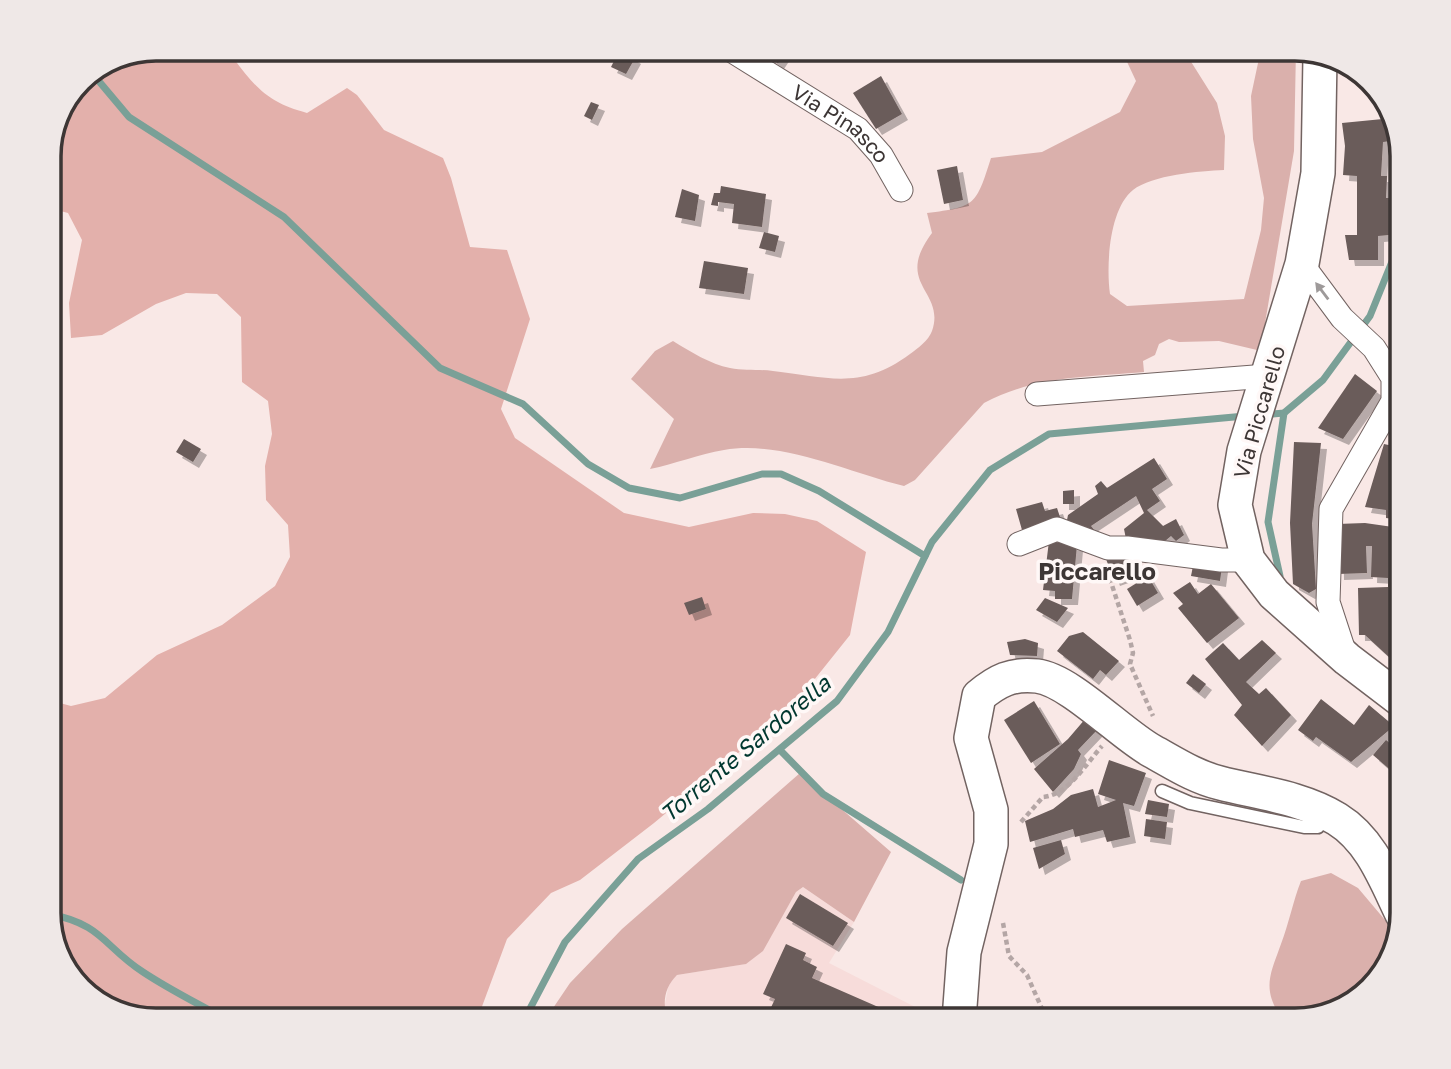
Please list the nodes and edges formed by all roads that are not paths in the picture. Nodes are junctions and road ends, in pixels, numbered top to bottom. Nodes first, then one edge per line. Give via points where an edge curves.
1 (748, 61) edge
2 (1320, 65) edge
3 (901, 190) dead end
4 (1302, 264) junction
5 (1390, 373) edge
6 (1264, 387) junction
7 (1037, 394) dead end
8 (1390, 406) edge
9 (1019, 544) dead end
10 (1248, 560) junction
11 (1347, 659) junction
12 (1390, 692) edge
13 (1162, 791) dead end
14 (1326, 814) junction
15 (1390, 889) edge
16 (960, 1008) edge

1 - 3 street, Via Pinasco via 858,129 881,155
2 - 4 main road, Via Piccarello via 1318,173
5 -> 4 street
4 - 6 main road, Via Piccarello
6 - 7 street
6 - 10 main road, Via Piccarello via 1244,451 1235,505
11 -> 8 street via 1328,602 1331,509
9 - 10 street via 1057,530 1108,548
10 - 11 main road, Via Piccarello via 1275,594
11 - 12 main road, Via Piccarello
13 - 14 lane via 1190,803 1304,827 1318,827
14 - 15 main road via 1370,848
14 - 16 main road via 1294,800 1217,783 1190,772 1131,737 1075,693 1038,676 1000,679 979,696 971,738 991,810 989,909 964,952

